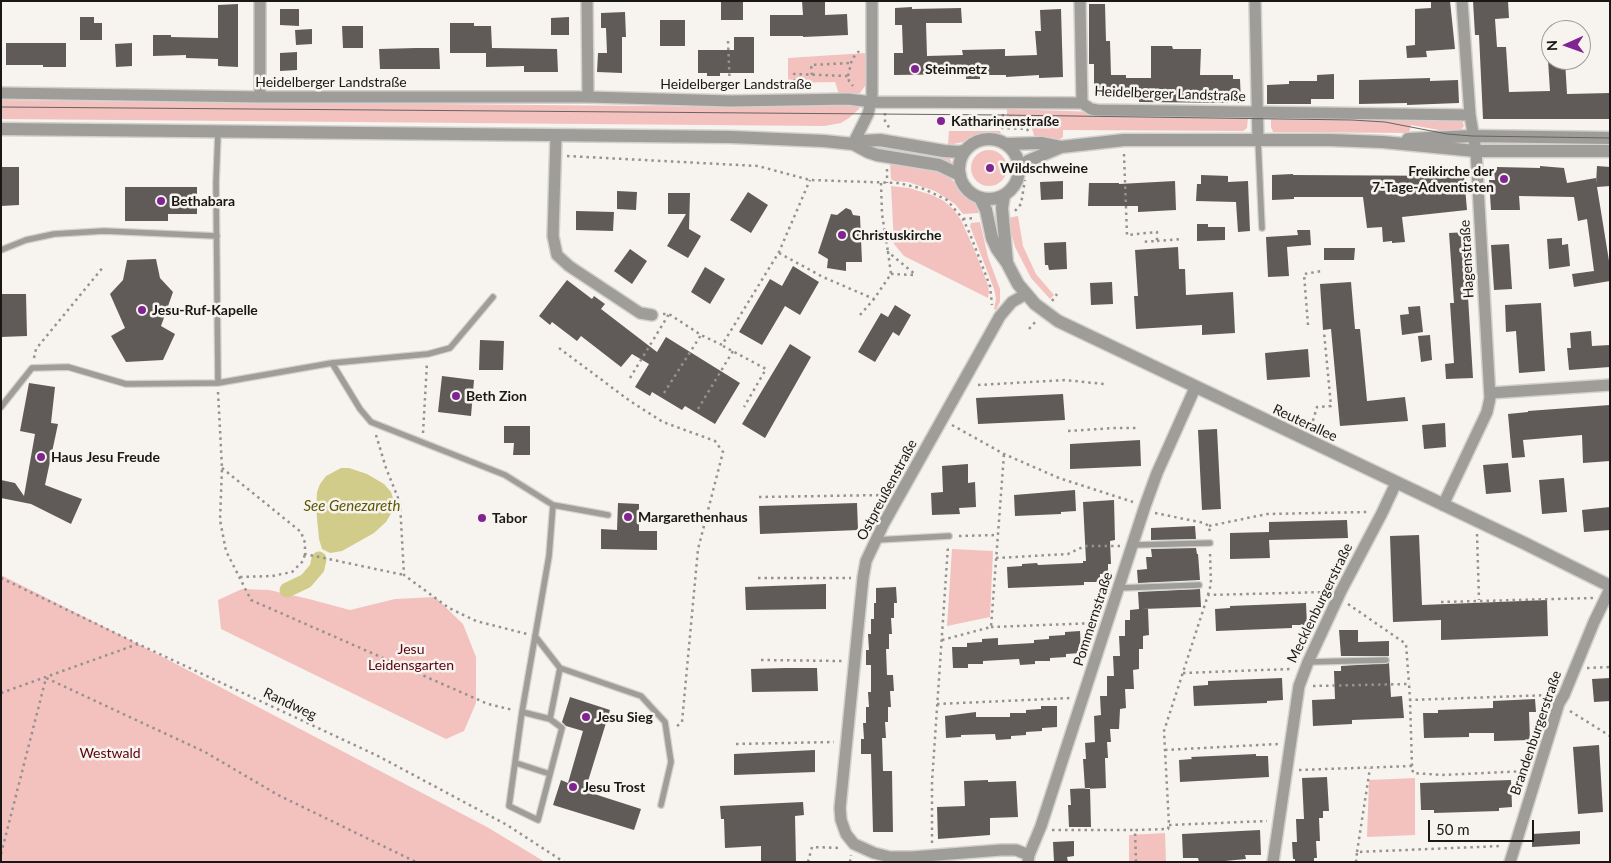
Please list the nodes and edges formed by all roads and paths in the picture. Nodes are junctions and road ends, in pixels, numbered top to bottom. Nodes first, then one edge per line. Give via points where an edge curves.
1 (260, 1) edge
2 (587, 1) edge
3 (872, 1) edge
4 (1080, 1) edge
5 (1255, 1) edge
6 (1462, 1) edge
7 (873, 40) junction
8 (728, 41) dead end
9 (850, 63) junction
10 (812, 75) junction
11 (848, 76) junction
12 (1, 93) edge
13 (260, 97) junction
14 (588, 97) junction
15 (795, 100) junction
16 (731, 101) junction
17 (872, 102) junction
18 (886, 102) junction
19 (1003, 102) junction
20 (1082, 103) junction
21 (1258, 112) junction
22 (1470, 115) junction
23 (998, 128) dead end
24 (1002, 128) junction
25 (1, 129) edge
26 (218, 133) junction
27 (889, 133) dead end
28 (1029, 134) dead end
29 (556, 136) junction
30 (1472, 136) junction
31 (1610, 138) edge
32 (1124, 140) junction
33 (1258, 140) junction
34 (1384, 142) junction
35 (853, 144) junction
36 (1006, 144) junction
37 (1062, 147) junction
38 (966, 150) junction
39 (1476, 151) junction
40 (1610, 151) edge
41 (556, 155) junction
42 (887, 161) dead end
43 (1023, 172) junction
44 (960, 175) junction
45 (810, 180) junction
46 (881, 183) junction
47 (887, 183) junction
48 (1004, 195) junction
49 (980, 198) junction
50 (1012, 212) dead end
51 (979, 217) dead end
52 (963, 219) junction
53 (1262, 228) dead end
54 (217, 236) junction
55 (1184, 239) dead end
56 (1157, 241) junction
57 (1141, 242) dead end
58 (1, 250) edge
59 (779, 252) junction
60 (888, 252) junction
61 (1007, 263) junction
62 (104, 266) dead end
63 (1322, 271) dead end
64 (891, 274) junction
65 (1026, 294) junction
66 (493, 297) dead end
67 (874, 299) junction
68 (990, 311) dead end
69 (669, 314) junction
70 (652, 315) joint
71 (860, 316) dead end
72 (1308, 325) dead end
73 (1324, 332) dead end
74 (701, 335) junction
75 (722, 345) junction
76 (559, 348) dead end
77 (733, 351) junction
78 (428, 354) junction
79 (332, 363) junction
80 (32, 368) junction
81 (630, 378) dead end
82 (218, 383) junction
83 (1104, 384) dead end
84 (978, 385) dead end
85 (1610, 385) edge
86 (1195, 388) junction
87 (1490, 392) junction
88 (664, 393) dead end
89 (1, 407) edge
90 (744, 407) dead end
91 (698, 409) dead end
92 (942, 419) junction
93 (372, 422) junction
94 (1137, 428) dead end
95 (1068, 432) dead end
96 (1307, 441) junction
97 (422, 442) junction
98 (1004, 454) junction
99 (222, 468) junction
100 (1396, 483) junction
101 (901, 495) junction
102 (759, 496) dead end
103 (553, 505) junction
104 (1443, 505) junction
105 (1145, 506) junction
106 (1382, 513) junction
107 (608, 515) dead end
108 (1478, 522) junction
109 (1210, 526) dead end
110 (998, 535) junction
111 (949, 536) junction
112 (876, 540) junction
113 (1210, 543) dead end
114 (1132, 545) junction
115 (305, 554) junction
116 (996, 558) junction
117 (404, 575) junction
118 (240, 577) junction
119 (1, 578) edge
120 (758, 578) dead end
121 (863, 578) junction
122 (1212, 584) dead end
123 (1199, 585) dead end
124 (1120, 588) junction
125 (1610, 588) edge
126 (1339, 594) junction
127 (1208, 595) junction
128 (1594, 598) dead end
129 (1480, 600) junction
130 (1441, 602) dead end
131 (1108, 623) junction
132 (992, 628) junction
133 (535, 636) junction
134 (942, 640) junction
135 (138, 644) junction
136 (761, 660) dead end
137 (1386, 660) dead end
138 (855, 661) junction
139 (1306, 665) junction
140 (1610, 667) edge
141 (560, 668) junction
142 (1573, 669) junction
143 (1183, 673) junction
144 (46, 678) junction
145 (1409, 684) junction
146 (1299, 686) junction
147 (1, 693) edge
148 (1084, 697) junction
149 (1561, 699) junction
150 (1410, 700) junction
151 (937, 704) junction
152 (522, 712) junction
153 (550, 719) junction
154 (667, 734) junction
155 (1610, 736) edge
156 (847, 742) junction
157 (1290, 743) junction
158 (736, 744) dead end
159 (1165, 750) junction
160 (516, 763) junction
161 (1412, 766) junction
162 (1370, 768) junction
163 (1287, 770) junction
164 (1538, 770) junction
165 (550, 774) junction
166 (661, 805) dead end
167 (1280, 821) junction
168 (1169, 825) junction
169 (1042, 826) junction
170 (1135, 830) junction
171 (854, 844) junction
172 (1515, 846) junction
173 (1358, 852) junction
174 (1, 854) edge
175 (932, 856) junction
176 (1028, 858) edge
177 (416, 862) edge
178 (564, 862) edge
179 (808, 862) edge
180 (1136, 862) edge
181 (1273, 862) edge
182 (1356, 862) edge
183 (1510, 862) edge

1 - 13 street
2 - 14 street
3 - 7 street
4 - 20 street
5 - 21 street
6 - 22 street, Hagenstraße
7 - 9 path
7 - 17 street
8 - 16 path
9 - 10 path via 812,65
9 - 11 path
10 - 11 path
10 - 15 path via 794,74
11 - 17 path via 852,85
12 - 13 street, Heidelberger Landstraße
13 - 14 street, Heidelberger Landstraße
14 - 16 street, Heidelberger Landstraße
15 - 16 street, Heidelberger Landstraße
15 - 17 street, Heidelberger Landstraße
17 - 18 street, Heidelberger Landstraße
17 - 35 street
18 - 19 street, Heidelberger Landstraße
18 - 27 path via 885,121 892,127
19 - 20 street, Heidelberger Landstraße
19 - 24 path
20 - 21 street, Heidelberger Landstraße via 1097,110
21 - 22 street, Heidelberger Landstraße
21 - 33 street
22 - 30 street, Hagenstraße
23 - 24 path
24 - 28 path via 1028,129
25 - 26 street
26 - 29 street
26 - 54 lane
29 - 35 street via 731,137
29 - 41 street
30 - 31 street
30 - 34 street
30 - 39 street, Hagenstraße
32 - 33 street
32 - 37 street
32 - 56 path via 1127,235 1157,232
33 - 34 street
33 - 53 lane
34 - 39 street
35 - 38 street via 880,140 944,151
35 - 44 street via 877,155 939,166
36 - 37 street via 1041,143
36 - 38 street via 998,140 981,140
36 - 43 street via 1015,154
37 - 43 street via 1028,161
38 - 44 street via 960,162
39 - 40 street
39 - 87 street, Hagenstraße
41 - 45 path via 758,166
41 - 70 street via 553,236 557,255 640,313
42 - 47 path
43 - 48 street
43 - 50 path via 1021,204
44 - 49 street via 967,189
45 - 46 path
45 - 59 path
46 - 47 path
46 - 60 path
47 - 52 path via 907,184 940,196 952,204
48 - 49 street
48 - 61 street, Reuterallee via 1002,208
49 - 61 street, Reuterallee via 992,238
51 - 52 path
52 - 68 path via 990,286 993,301
54 - 58 lane via 104,231 54,234
54 - 82 lane
55 - 56 path
56 - 57 path
59 - 67 path via 823,277
59 - 75 path
60 - 64 path
60 - 64 path via 916,275
61 - 65 street, Reuterallee
62 - 80 path via 36,349
63 - 72 path via 1304,274
64 - 67 path
65 - 86 street, Reuterallee via 1058,321
65 - 92 street, Ostpreußenstraße via 1003,311
66 - 78 lane via 450,348
67 - 71 path
69 - 70 path
69 - 74 path
69 - 81 path
73 - 96 path via 1331,406 1317,407
74 - 75 path
74 - 88 path
75 - 77 path
76 - 154 path via 663,422 715,441 723,452 698,549 682,722
77 - 90 path via 766,368
77 - 91 path
78 - 79 lane
78 - 97 path
79 - 82 lane
79 - 93 lane via 360,409
80 - 82 lane via 68,368 126,384
80 - 89 lane
82 - 99 path
83 - 84 path via 1065,380
85 - 87 street
86 - 96 street, Reuterallee
86 - 105 street, Pommernstraße
87 - 104 street, Hagenstraße via 1488,408
92 - 98 path
92 - 101 street, Ostpreußenstraße
93 - 97 lane
93 - 117 path via 400,503
94 - 95 path
96 - 100 street, Reuterallee
97 - 103 lane via 505,475
98 - 105 path via 1059,478
98 - 110 path
99 - 115 path via 301,532
99 - 118 path via 220,520 226,551
100 - 104 street, Reuterallee
100 - 106 street, Mecklenburgerstraße
101 - 102 path
101 - 112 street, Ostpreußenstraße
103 - 107 lane
103 - 133 lane via 550,556
104 - 108 street, Reuterallee
105 - 114 street, Pommernstraße
106 - 109 path via 1267,514
106 - 126 street, Mecklenburgerstraße
108 - 125 street, Reuterallee
108 - 129 path
110 - 111 path
110 - 116 path
111 - 112 lane
111 - 134 path
112 - 121 street, Ostpreußenstraße via 866,561
113 - 114 lane
114 - 116 path via 1085,546 1068,554
114 - 124 street, Pommernstraße
115 - 117 path
115 - 118 path via 304,562 292,572
116 - 132 path
117 - 133 path via 450,608 476,621
118 - 152 path via 251,600 488,704
119 - 135 path, Randweg
120 - 121 path
121 - 138 street, Ostpreußenstraße
122 - 127 path
123 - 124 lane
124 - 131 street, Pommernstraße
125 - 142 street, Brandenburgerstraße
126 - 127 path
126 - 139 street, Mecklenburgerstraße
126 - 145 path via 1406,644
127 - 143 path
128 - 129 path
129 - 130 path
131 - 132 path
131 - 148 street, Pommernstraße
132 - 134 path
133 - 141 lane
133 - 152 lane
134 - 151 path
135 - 144 path
135 - 178 path, Randweg via 378,756 507,824
136 - 138 path
137 - 139 lane
138 - 156 street, Ostpreußenstraße
139 - 143 path
139 - 146 street, Mecklenburgerstraße
140 - 142 path
141 - 153 lane
141 - 154 lane via 641,696 665,722
142 - 149 street, Brandenburgerstraße
143 - 159 path via 1164,731
144 - 147 path
144 - 174 path
144 - 177 path via 205,752 278,795
145 - 146 path
145 - 150 path
146 - 157 street, Mecklenburgerstraße
148 - 151 path
148 - 169 street, Pommernstraße
149 - 150 path
149 - 155 path
149 - 164 street, Brandenburgerstraße
150 - 161 path
151 - 175 path
152 - 153 lane
152 - 160 lane
153 - 165 lane via 562,728
154 - 166 lane via 671,762
156 - 158 path
156 - 171 street, Ostpreußenstraße via 840,808 846,834
157 - 159 path
157 - 163 street, Mecklenburgerstraße
159 - 168 path
160 - 165 lane
160 - 165 lane via 509,806 538,820
161 - 162 path
161 - 164 path via 1413,773 1442,775
162 - 163 path
162 - 173 path
163 - 167 street, Mecklenburgerstraße
164 - 172 street, Brandenburgerstraße
167 - 168 path
167 - 181 street, Mecklenburgerstraße
168 - 170 path via 1168,828
169 - 170 path via 1053,830
169 - 176 street, Pommernstraße
170 - 180 path
171 - 175 street via 890,857
171 - 179 path via 852,849 812,847
172 - 173 path
172 - 183 street, Brandenburgerstraße
173 - 182 path
175 - 176 street via 1016,850

